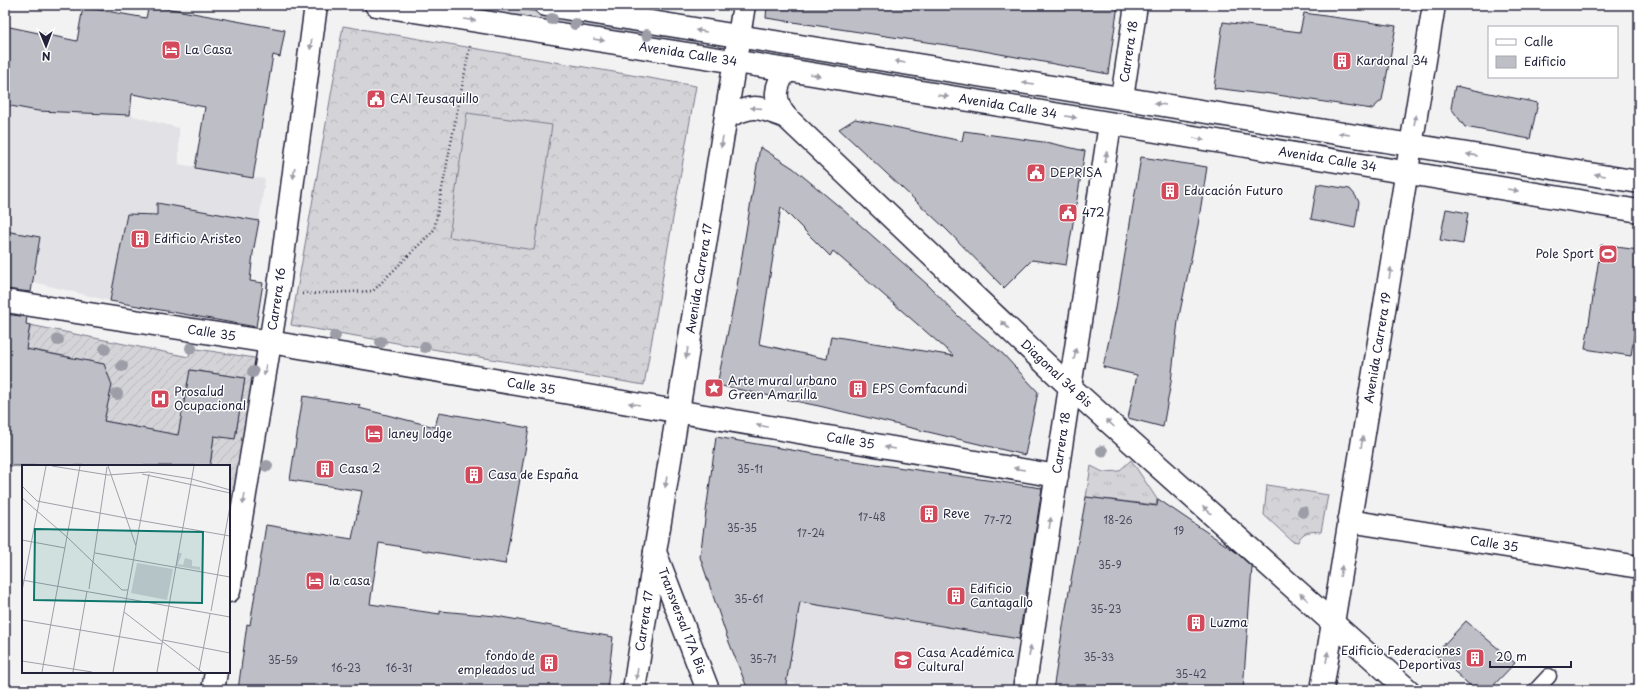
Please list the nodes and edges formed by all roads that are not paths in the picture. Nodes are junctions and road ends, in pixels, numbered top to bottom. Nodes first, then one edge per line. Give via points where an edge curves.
1 (316, 5) edge
2 (376, 5) edge
3 (546, 5) edge
4 (744, 5) edge
5 (1136, 5) edge
6 (1434, 5) edge
7 (739, 37) junction
8 (735, 62) junction
9 (788, 70) junction
10 (1122, 98) junction
11 (726, 117) junction
12 (786, 118) junction
13 (1110, 124) junction
14 (1410, 145) junction
15 (1406, 173) junction
16 (1639, 182) edge
17 (1639, 211) edge
18 (5, 301) edge
19 (270, 342) junction
20 (1070, 387) junction
21 (678, 412) junction
22 (1057, 476) junction
23 (1349, 521) junction
24 (655, 552) junction
25 (1639, 567) edge
26 (230, 585) edge
27 (1332, 623) junction
28 (216, 673) edge
29 (1549, 676) dead end
30 (213, 690) edge
31 (634, 690) edge
32 (708, 690) edge
33 (1024, 690) edge
34 (1322, 690) edge
35 (1408, 690) edge
36 (1536, 690) edge

1 -> 19 main road, Carrera 16
2 -> 8 main road, Avenida Calle 34
7 -> 3 main road
4 - 7 main road, Avenida Carrera 17
5 - 10 main road, Carrera 18
14 -> 6 main road, Avenida Carrera 19
7 - 8 main road, Avenida Carrera 17
10 -> 7 main road
8 - 9 main road, Avenida Calle 34
8 - 11 main road, Avenida Carrera 17
9 - 12 main road, Diagonal 34 Bis via 776,90 777,103
9 -> 13 main road, Avenida Calle 34
14 -> 10 main road
12 -> 11 main road, Diagonal 34 Bis via 752,107
11 -> 21 main road, Avenida Carrera 17
20 -> 12 main road, Diagonal 34 Bis
13 -> 15 main road, Avenida Calle 34
20 -> 13 main road, Carrera 18
14 - 15 main road, Avenida Carrera 19
16 -> 14 main road
15 -> 17 main road, Avenida Calle 34
23 -> 15 main road, Avenida Carrera 19
18 - 19 main road, Calle 35
21 -> 19 main road, Calle 35
19 -> 26 main road, Carrera 16
20 - 22 main road, Carrera 18
27 -> 20 main road, Diagonal 34 Bis
22 -> 21 main road, Calle 35
21 -> 24 main road, Avenida Carrera 17
33 -> 22 main road, Carrera 18
23 - 25 main road, Calle 35
27 -> 23 main road, Avenida Carrera 19
24 -> 31 main road, Carrera 17
24 - 32 main road, Transversal 17A Bis
34 -> 27 main road, Avenida Carrera 19
27 - 35 main road, Diagonal 34 Bis
28 - 30 main road
29 - 36 lane

